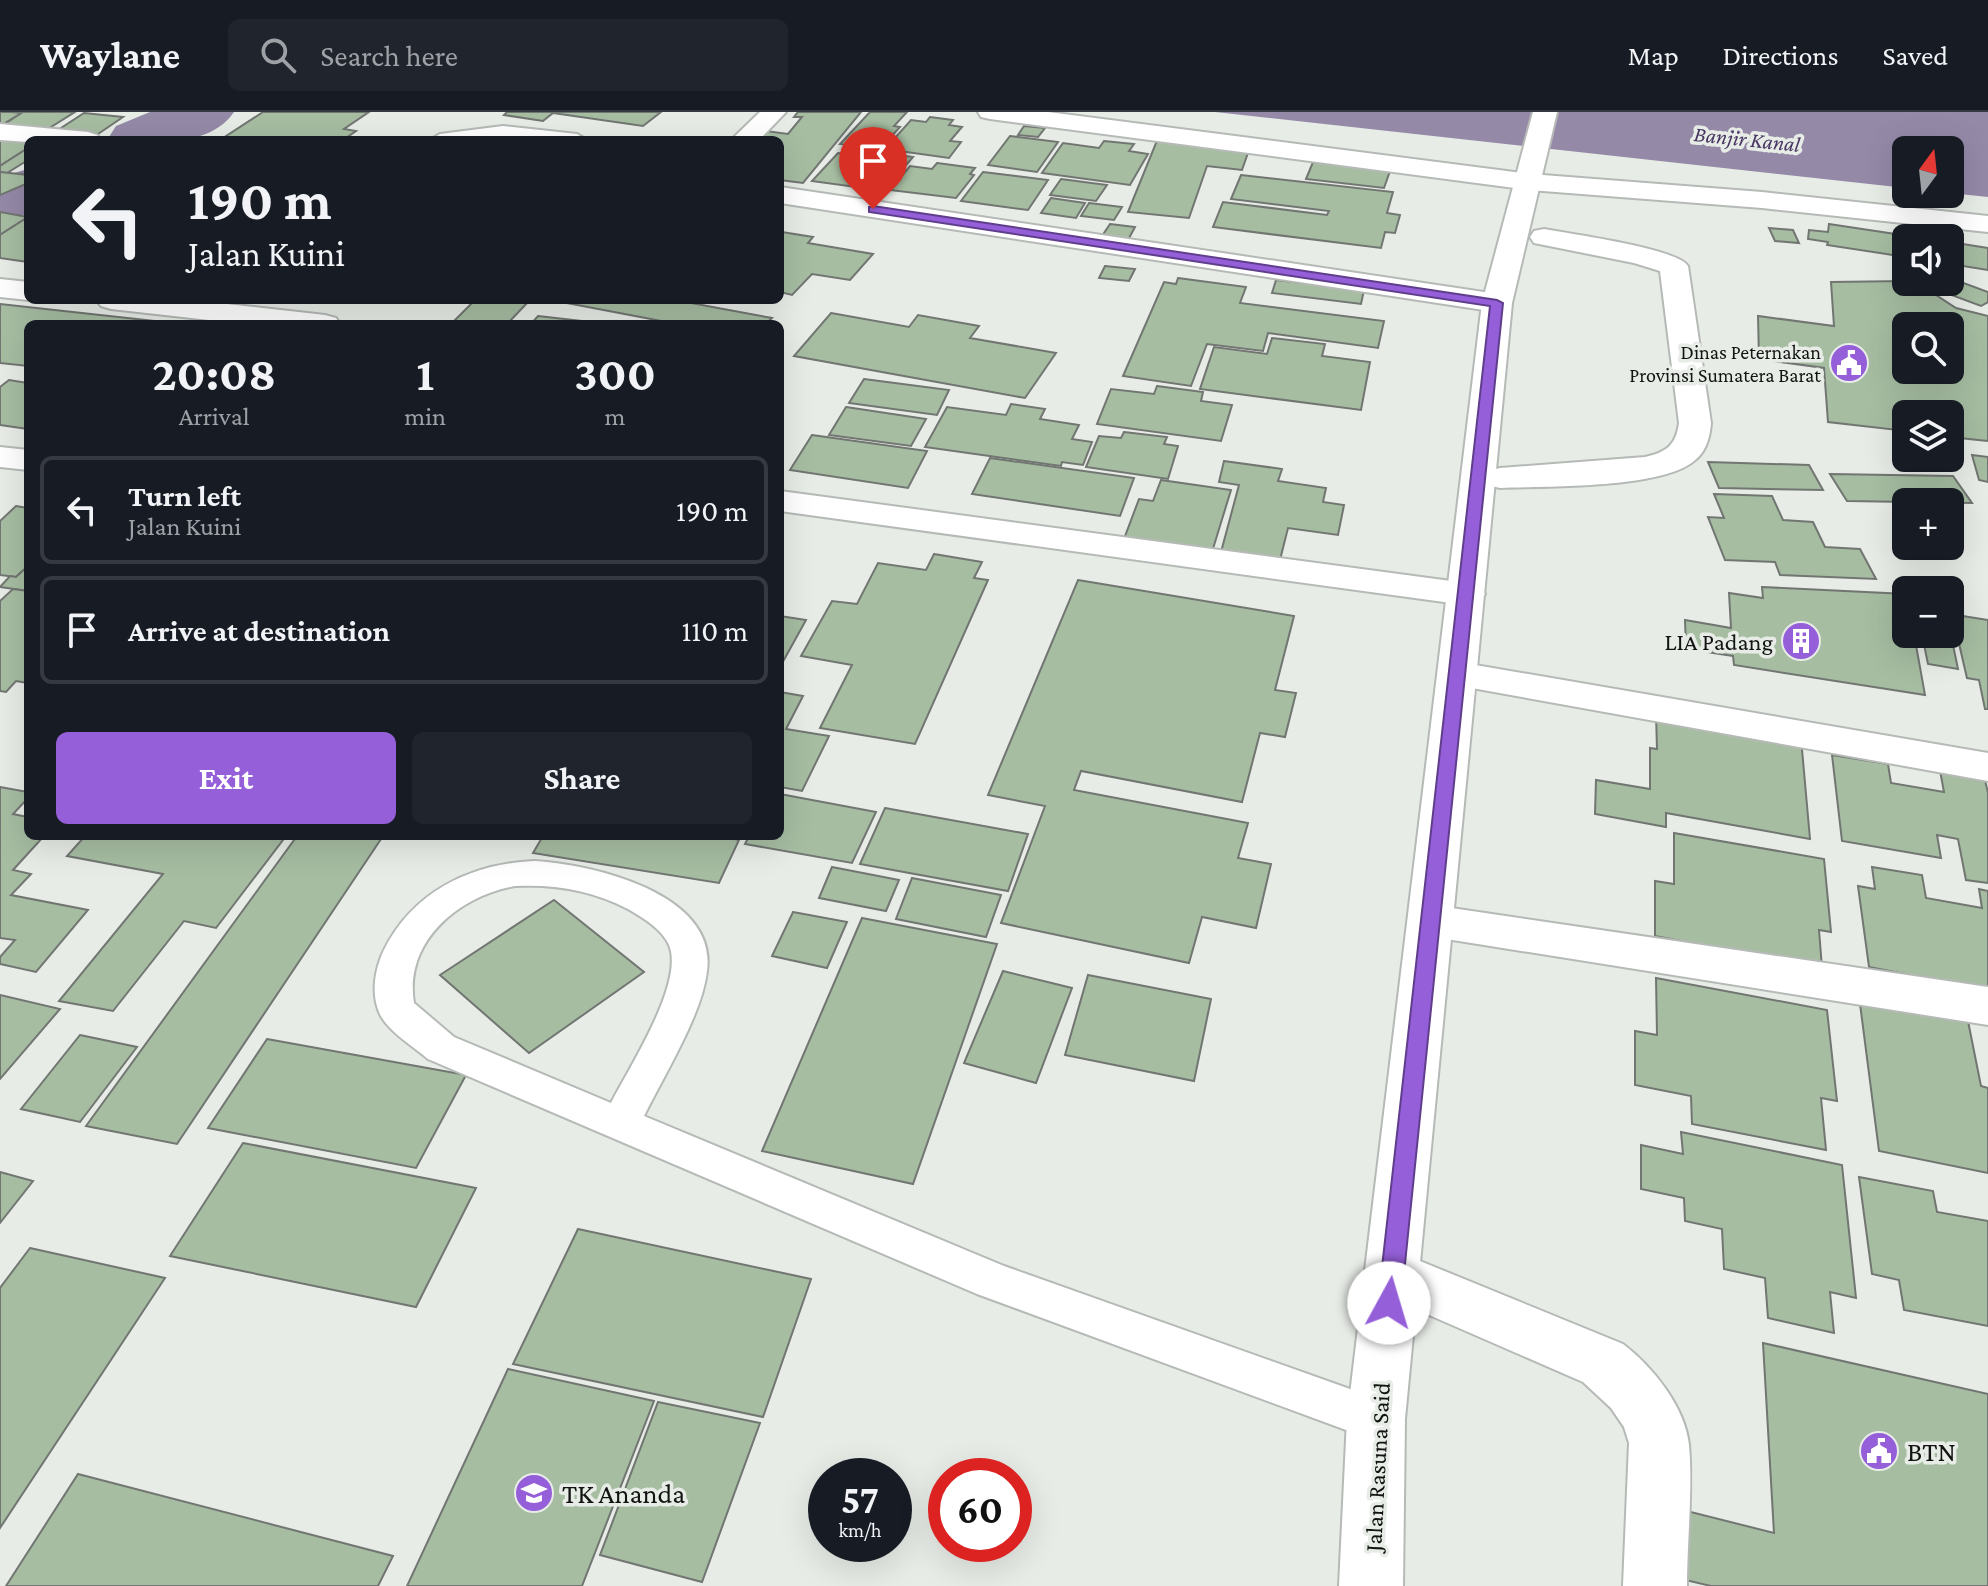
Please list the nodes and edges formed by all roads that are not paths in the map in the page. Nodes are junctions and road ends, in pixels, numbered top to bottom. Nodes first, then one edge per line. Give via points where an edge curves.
1 (774, 112) edge
2 (990, 112) edge
3 (1545, 112) edge
4 (0, 132) edge
5 (44, 136) edge
6 (472, 136) edge
7 (540, 136) edge
8 (748, 136) edge
9 (1531, 177) junction
10 (784, 196) edge
11 (1988, 224) edge
12 (1530, 235) junction
13 (0, 288) edge
14 (24, 291) edge
15 (1497, 303) junction
16 (147, 304) edge
17 (289, 320) edge
18 (0, 457) edge
19 (24, 460) edge
20 (1489, 478) junction
21 (784, 502) edge
22 (1466, 594) junction
23 (1458, 674) junction
24 (1988, 767) edge
25 (1431, 922) junction
26 (1988, 1006) edge
27 (621, 1123) junction
28 (1393, 1274) junction
29 (1376, 1419) junction
30 (1371, 1586) edge
31 (1655, 1586) edge

1 - 8 street
2 - 9 street
3 - 9 street, Jalan Rasuna Said
4 - 5 street
6 - 7 lane
9 - 11 street
9 - 12 street, Jalan Rasuna Said
10 - 15 street
12 - 15 street, Jalan Rasuna Said
12 - 20 street via 1674,266 1694,438 1681,455 1653,466
13 - 14 street
15 - 20 street, Jalan Rasuna Said
16 - 17 street
18 - 19 street
20 - 22 street, Jalan Rasuna Said
21 - 22 street
22 - 23 street, Jalan Rasuna Said
23 - 24 street
23 - 25 street, Jalan Rasuna Said
25 - 26 street
25 - 28 street, Jalan Rasuna Said
27 - 27 lane via 441,1048 396,1009 393,980 399,956 439,905 496,877 564,877 628,893 680,930 689,948 682,999
27 - 29 lane via 992,1281
28 - 29 street, Jalan Rasuna Said
28 - 31 street via 1603,1363 1625,1379 1643,1401 1659,1443
29 - 30 street, Jalan Rasuna Said

